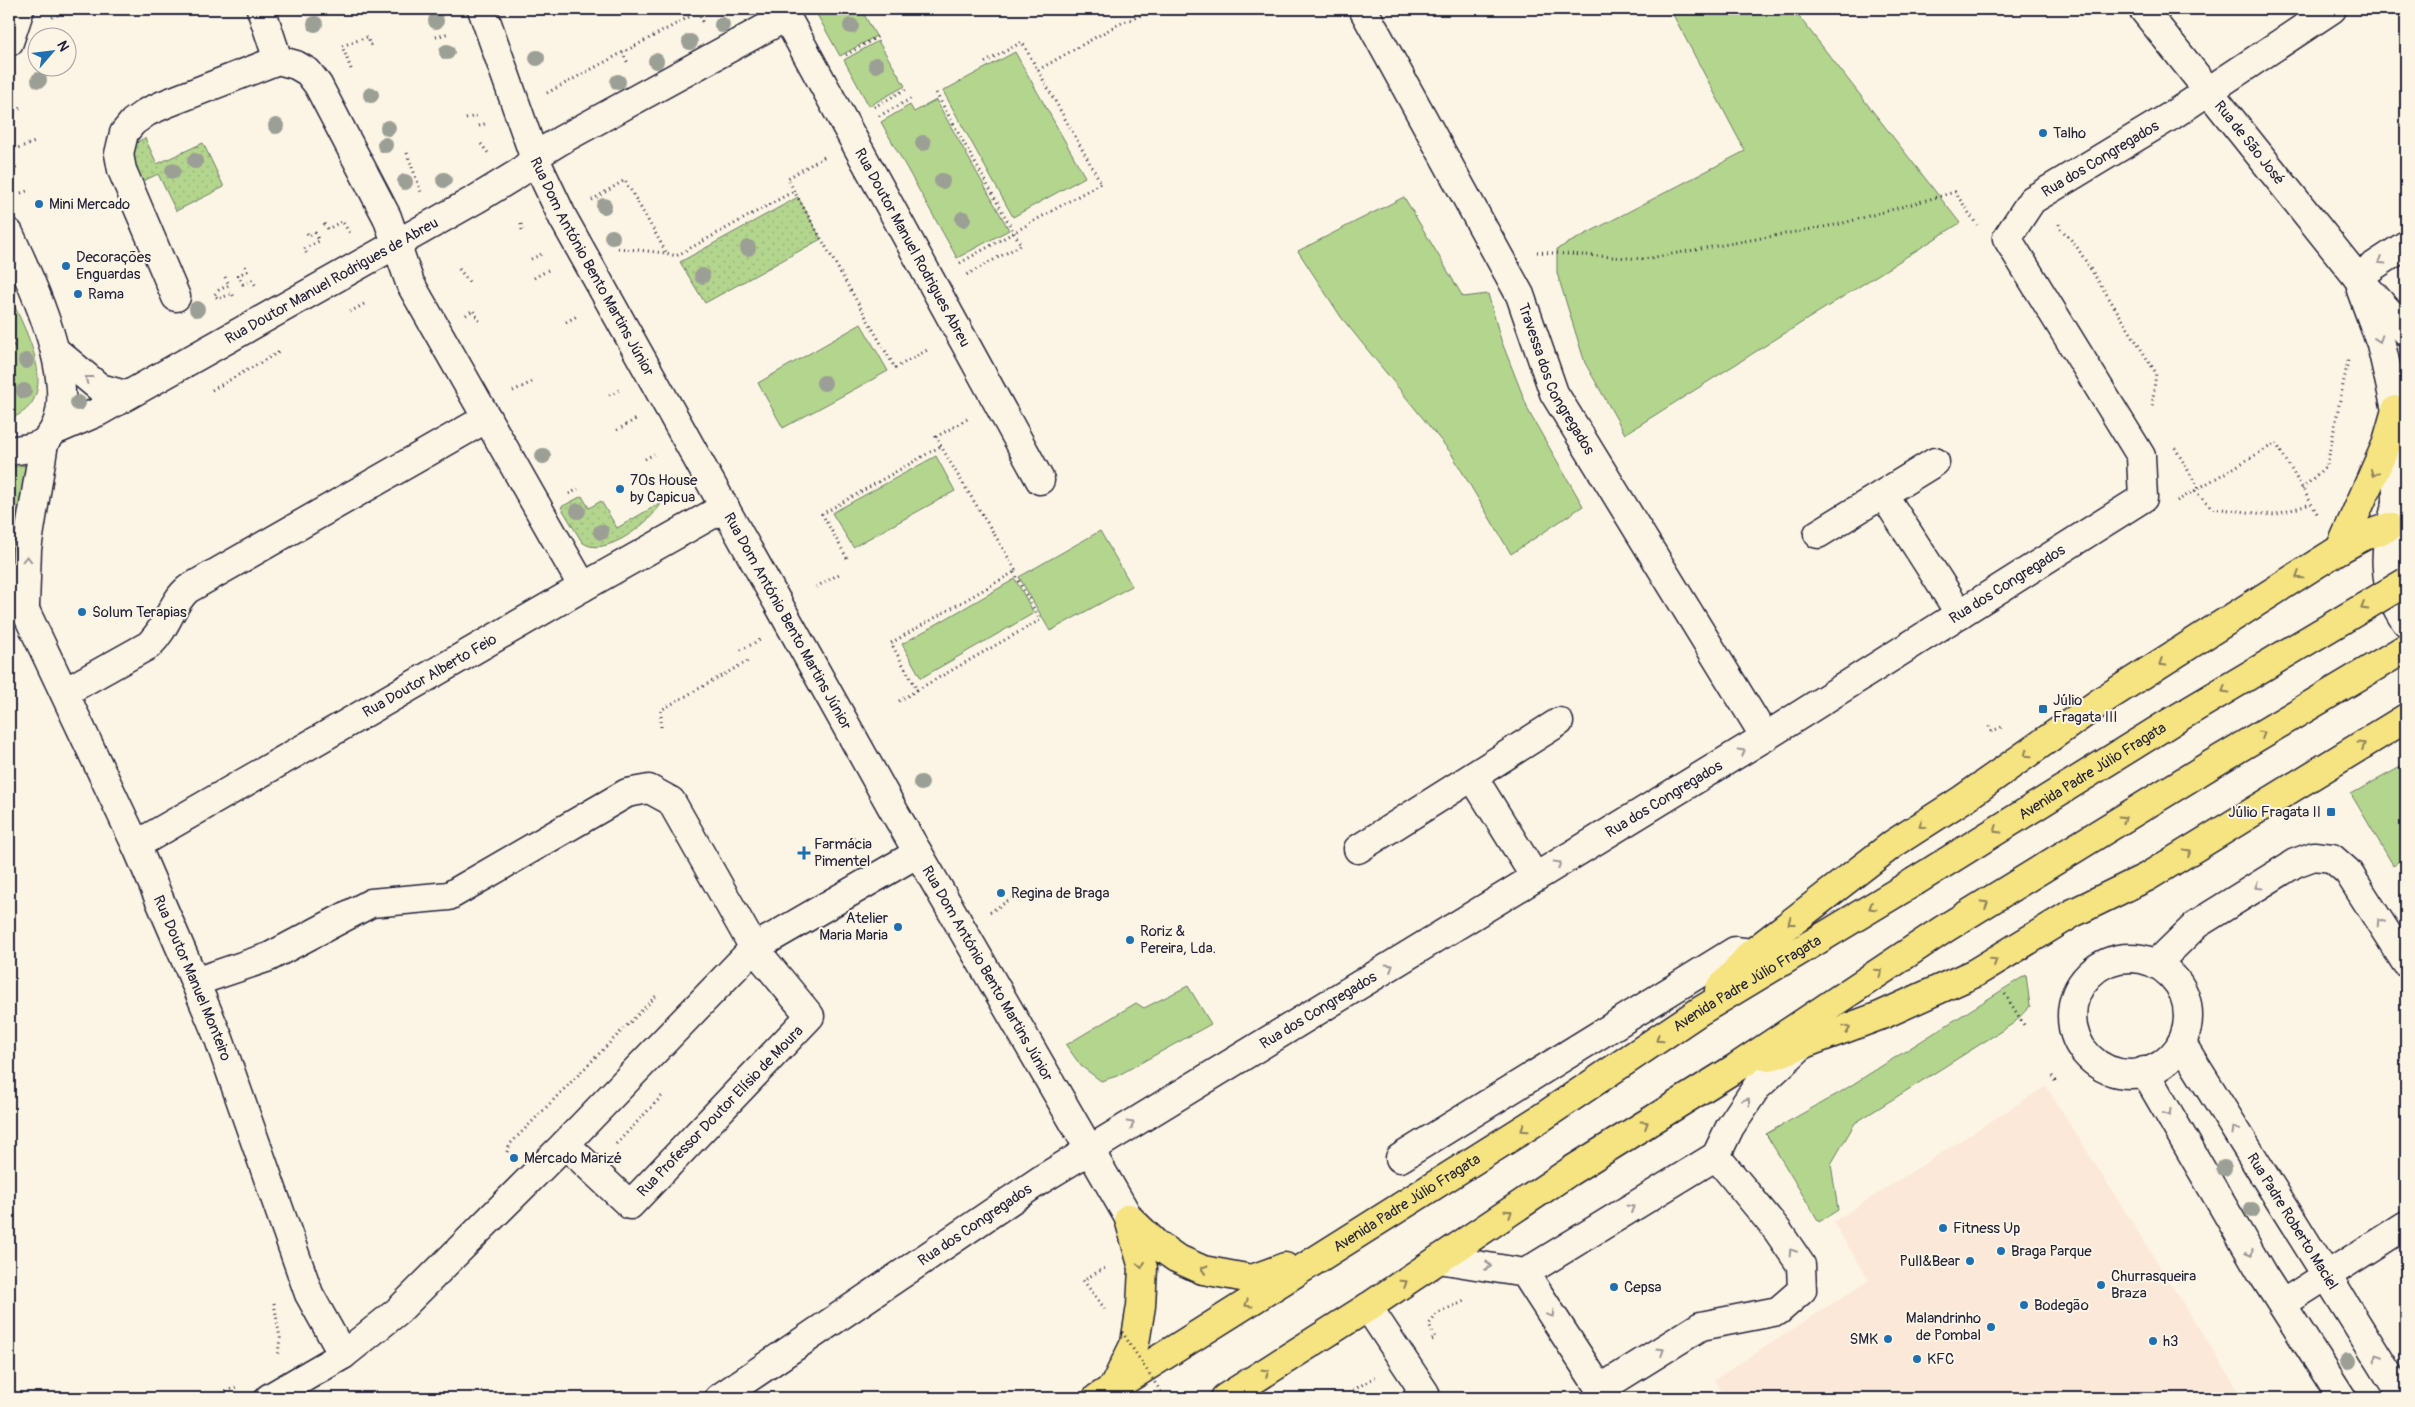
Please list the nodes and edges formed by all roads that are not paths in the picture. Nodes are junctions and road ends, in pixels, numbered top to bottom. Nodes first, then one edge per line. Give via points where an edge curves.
1 (20, 9) edge
2 (261, 9) edge
3 (482, 9) edge
4 (1363, 9) edge
5 (2143, 9) edge
6 (2332, 9) edge
7 (784, 13) edge
8 (9, 42) edge
9 (278, 60) junction
10 (2209, 90) junction
11 (535, 158) junction
12 (9, 234) edge
13 (396, 244) junction
14 (2406, 245) edge
15 (2357, 277) junction
16 (176, 297) dead end
17 (2406, 331) edge
18 (57, 352) junction
19 (125, 395) junction
20 (2396, 410) junction
21 (487, 418) junction
22 (49, 437) junction
23 (9, 451) edge
24 (1935, 462) dead end
25 (1040, 480) dead end
26 (1883, 494) junction
27 (725, 507) junction
28 (2397, 507) edge
29 (1818, 534) dead end
30 (2340, 549) junction
31 (9, 576) edge
32 (2406, 582) edge
33 (583, 587) junction
34 (25, 607) junction
35 (1960, 614) junction
36 (2406, 622) edge
37 (2406, 648) edge
38 (65, 692) junction
39 (2406, 718) edge
40 (1559, 722) dead end
41 (1765, 738) junction
42 (1473, 778) junction
43 (136, 845) junction
44 (1358, 849) dead end
45 (918, 853) junction
46 (1535, 878) junction
47 (754, 948) junction
48 (1752, 953) junction
49 (2157, 963) junction
50 (2406, 963) edge
51 (195, 982) junction
52 (1700, 1012) junction
53 (2182, 1044) junction
54 (1801, 1046) junction
55 (1737, 1067) junction
56 (2144, 1071) junction
57 (565, 1144) junction
58 (1090, 1150) junction
59 (1716, 1156) junction
60 (1400, 1158) dead end
61 (1129, 1218) junction
62 (2406, 1225) edge
63 (1334, 1250) junction
64 (1439, 1260) junction
65 (1525, 1272) junction
66 (2325, 1277) junction
67 (2282, 1304) junction
68 (1368, 1307) junction
69 (342, 1356) junction
70 (1105, 1393) edge
71 (269, 1398) edge
72 (720, 1398) edge
73 (1225, 1398) edge
74 (1416, 1398) edge
75 (2342, 1398) edge
76 (2403, 1398) edge

1 - 8 street
2 - 9 street
3 - 11 street, Rua Dom António Bento Martins Júnior
4 - 41 street, Travessa dos Congregados via 1520,295 1554,393
5 - 10 street, Rua de São José
6 - 10 street, Rua dos Congregados
7 - 11 street, Rua Doutor Manuel Rodrigues Abreu
7 - 25 street, Rua Doutor Manuel Rodrigues Abreu
9 - 13 street via 308,72 318,84 387,217
9 - 16 street via 147,112 124,133 118,154 122,170
10 - 15 street, Rua de São José
10 - 35 street, Rua dos Congregados via 2032,200 2007,238 2141,456 2143,498
11 - 13 street, Rua Doutor Manuel Rodrigues de Abreu via 502,184
11 - 27 street, Rua Dom António Bento Martins Júnior via 563,218
12 - 18 street
13 - 19 street, Rua Doutor Manuel Rodrigues de Abreu
13 - 21 street via 410,283
14 -> 15 street
15 - 17 street, Rua de São José
15 -> 20 street, Rua de São José via 2381,344
19 -> 18 street via 100,388
18 - 22 street, Rua Doutor Manuel Monteiro via 61,385 59,413
19 - 22 street, Rua Doutor Manuel Rodrigues de Abreu
20 - 28 street, Rua de São José
20 -> 30 highway via 2386,446
21 - 33 street
21 - 38 street via 188,589 181,595 160,634 149,645
22 - 23 street, Rua Doutor Manuel Rodrigues de Abreu
34 -> 22 street, Rua Doutor Manuel Monteiro via 27,549
24 - 26 street
26 - 29 street
26 - 35 street
27 - 33 street, Rua Doutor Alberto Feio
27 - 45 street, Rua Dom António Bento Martins Júnior
28 - 30 highway via 2364,536
28 - 36 street, Rua de São José via 2385,558 2390,588
30 -> 48 highway via 2106,698 1893,844
31 - 34 street, Rua Doutor Manuel Monteiro
32 -> 52 highway, Avenida Padre Júlio Fragata, bridge via 2171,722
33 - 43 street, Rua Doutor Alberto Feio
34 - 38 street, Rua Doutor Manuel Monteiro
35 - 41 street, Rua dos Congregados
55 -> 37 highway via 1944,930
38 - 43 street, Rua Doutor Manuel Monteiro
54 -> 39 highway via 1882,1015 1975,973 2073,913 2147,877
40 - 42 street
46 -> 41 street, Rua dos Congregados
42 - 44 street
42 - 46 street
43 - 51 street, Rua Doutor Manuel Monteiro
45 - 47 street
45 - 58 street, Rua Dom António Bento Martins Júnior
58 -> 46 street, Rua dos Congregados
47 - 51 street via 671,801 649,789 627,793 448,896 370,903 269,957
47 - 57 street
47 - 57 street, Rua Professor Doutor Elísio de Moura via 810,1016 637,1198 630,1205
48 - 52 highway
48 - 60 street via 1735,952
50 -> 49 street via 2348,872 2332,858 2314,856 2295,863 2197,924
49 - 53 street via 2176,979 2186,1000 2188,1024
49 - 56 street via 2130,957 2104,963 2083,980 2072,1006 2072,1026 2080,1045 2093,1061 2120,1073
51 - 69 street, Rua Doutor Manuel Monteiro via 219,1039 308,1294
52 -> 63 highway, Avenida Padre Júlio Fragata
53 - 56 street via 2161,1066
66 -> 53 street, Rua Padre Roberto Maciel
54 - 55 highway
59 -> 54 street via 1730,1127 1756,1088
64 -> 55 highway via 1568,1172
56 -> 67 street
57 - 69 street via 398,1311
58 - 61 street, Rua Dom António Bento Martins Júnior
58 - 72 street, Rua dos Congregados via 1042,1179
65 -> 59 street
65 -> 59 street via 1600,1389 1701,1326 1778,1311 1802,1290 1801,1265 1777,1230
63 -> 61 highway via 1252,1279 1203,1270 1176,1258
61 -> 70 highway via 1143,1268 1141,1306 1135,1343
62 - 66 street
63 -> 70 highway, Avenida Padre Júlio Fragata
64 -> 65 street
68 -> 64 highway
66 - 67 street
76 -> 66 street, Rua Padre Roberto Maciel
67 - 75 street
73 -> 68 highway
68 - 74 street via 1424,1393
69 - 71 street

